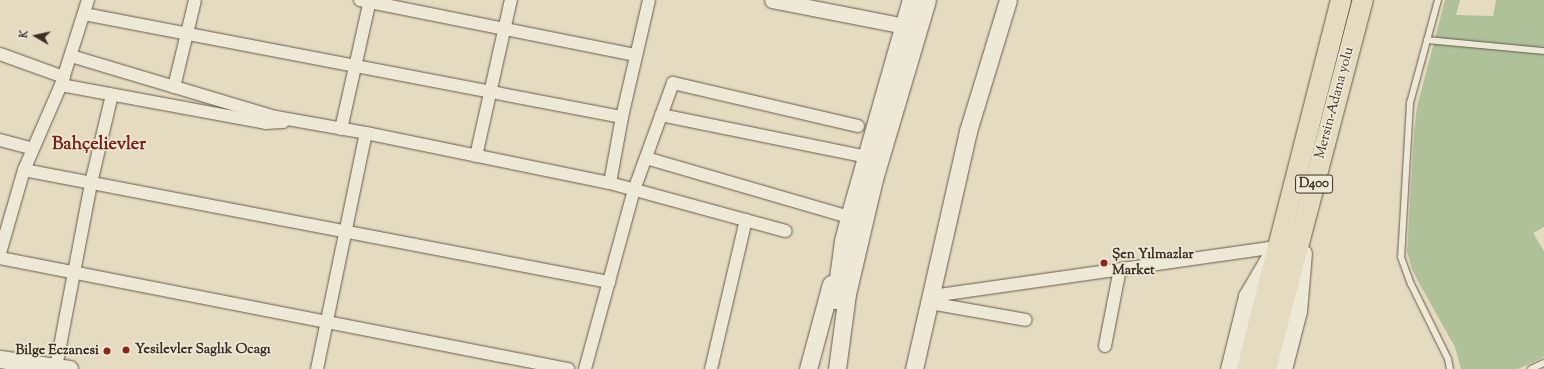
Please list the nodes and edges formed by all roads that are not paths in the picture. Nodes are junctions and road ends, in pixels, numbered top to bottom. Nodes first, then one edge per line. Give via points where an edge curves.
1 (88, 0) edge
2 (196, 0) edge
3 (511, 0) edge
4 (649, 0) edge
5 (772, 0) edge
6 (911, 0) edge
7 (927, 0) edge
8 (1008, 0) edge
9 (1341, 0) edge
10 (1363, 0) edge
11 (1438, 0) edge
12 (367, 1) edge
13 (802, 3) edge
14 (84, 14) junction
15 (904, 26) junction
16 (504, 29) junction
17 (188, 34) junction
18 (1427, 40) junction
19 (1544, 51) edge
20 (0, 54) edge
21 (635, 55) junction
22 (70, 56) junction
23 (355, 66) junction
24 (63, 81) junction
25 (174, 87) junction
26 (490, 92) junction
27 (112, 95) junction
28 (661, 115) junction
29 (622, 117) junction
30 (297, 121) junction
31 (858, 126) dead end
32 (341, 129) junction
33 (366, 133) junction
34 (0, 140) edge
35 (33, 149) junction
36 (476, 156) junction
37 (867, 157) junction
38 (646, 158) junction
39 (24, 170) junction
40 (91, 183) junction
41 (610, 184) junction
42 (634, 190) junction
43 (1307, 210) junction
44 (849, 217) junction
45 (746, 220) junction
46 (786, 231) dead end
47 (345, 232) junction
48 (843, 241) junction
49 (1277, 247) junction
50 (0, 253) edge
51 (0, 258) edge
52 (1120, 269) junction
53 (73, 272) junction
54 (609, 282) junction
55 (931, 299) junction
56 (1026, 320) dead end
57 (327, 322) junction
58 (1106, 346) dead end
59 (0, 359) edge
60 (1544, 363) edge
61 (63, 368) edge
62 (317, 369) edge
63 (568, 369) edge
64 (585, 369) edge
65 (711, 369) edge
66 (808, 369) edge
67 (826, 369) edge
68 (837, 369) edge
69 (914, 369) edge
70 (1229, 369) edge
71 (1246, 369) edge
72 (1266, 369) edge
73 (1283, 369) edge
74 (1450, 369) edge
75 (1531, 369) edge

1 - 14 street
2 - 17 street
3 - 16 street
4 - 21 street
5 - 13 street
6 - 15 main road
7 - 68 main road via 874,179 847,294
8 - 55 main road via 968,131
9 - 49 highway, Mersin-Adana yolu / D400
10 - 43 highway, Mersin-Adana yolu / D400
11 - 18 lane
12 - 16 street
12 - 23 street
13 - 15 street
14 - 17 street
14 - 22 street
15 - 37 main road
16 - 21 street
16 - 26 street
17 - 23 street
17 - 25 street
18 - 19 lane
18 - 74 lane via 1410,103 1401,257 1411,284 1448,359
20 - 24 street
21 - 29 street
22 - 24 street
22 - 25 street
23 - 26 street
23 - 32 street
24 - 27 street
24 - 35 street
25 - 30 street
26 - 29 street
26 - 36 street
27 - 30 street via 266,123
27 - 40 street
28 - 31 street via 673,83
28 - 37 street
28 - 38 street
29 - 41 street
30 - 32 street
32 - 33 street
33 - 36 street
33 - 47 street
34 - 35 street
35 - 39 street
36 - 41 street
37 - 44 main road
38 - 42 street
38 - 44 street
39 - 40 street
39 - 50 street
40 - 47 street
40 - 53 street
41 - 42 street
42 - 45 street
42 - 54 street
43 - 72 highway, Mersin-Adana yolu / D400
43 - 73 main road via 1298,310
44 - 48 main road
45 - 46 street
45 - 65 street
47 - 54 street
47 - 57 street
48 - 66 main road
48 - 67 main road
49 - 52 street
49 - 70 main road via 1247,296
49 - 71 highway, Mersin-Adana yolu / D400
51 - 53 street
52 - 55 street
52 - 58 street
53 - 57 street
53 - 61 street
54 - 64 street
55 - 56 street
55 - 69 main road
57 - 62 street
57 - 63 street
59 - 61 main road
60 - 75 lane

